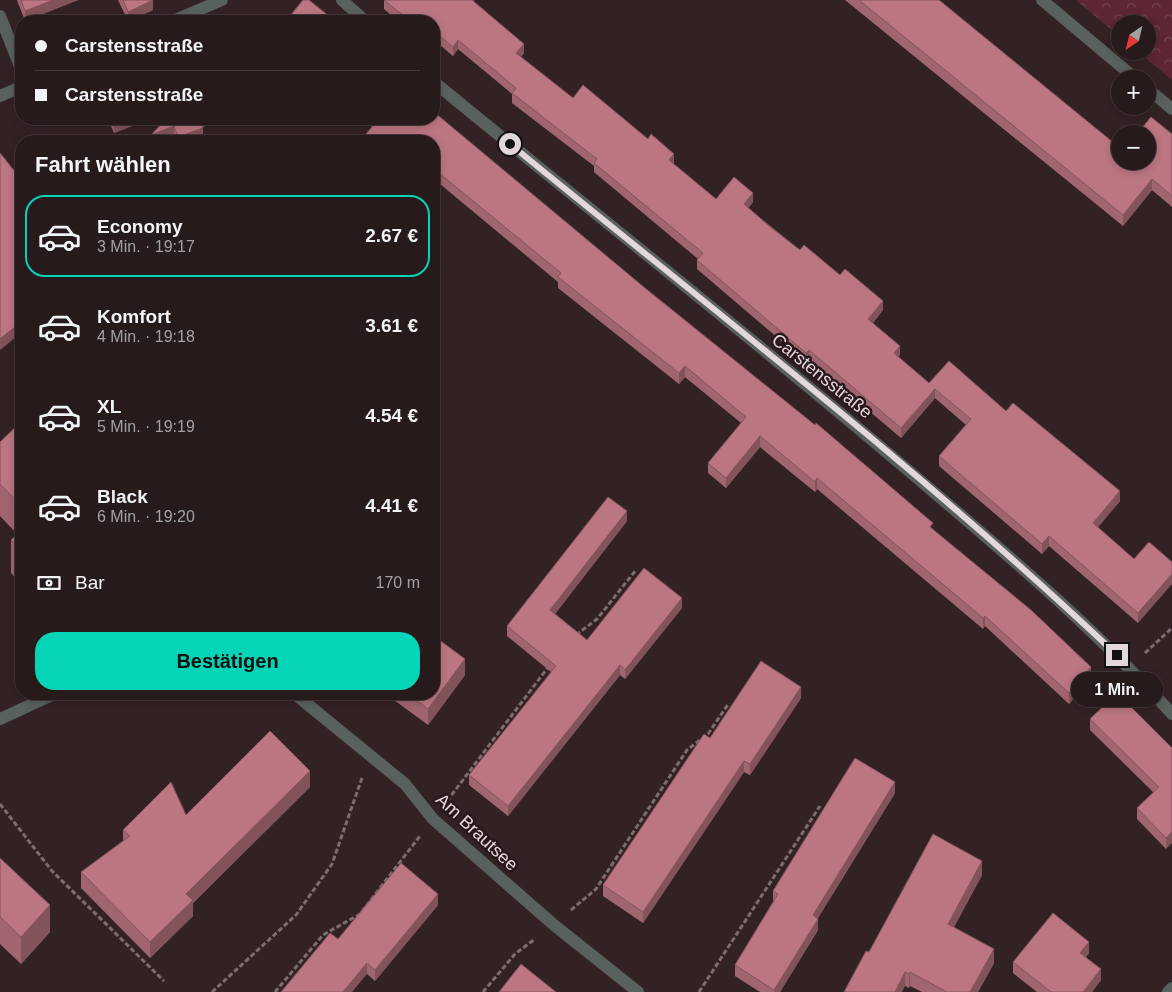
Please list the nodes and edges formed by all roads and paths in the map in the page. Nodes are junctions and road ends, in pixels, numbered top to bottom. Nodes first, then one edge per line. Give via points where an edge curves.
1 (222, 0) edge
2 (342, 0) edge
3 (1042, 0) edge
4 (187, 15) edge
5 (358, 15) edge
6 (0, 16) edge
7 (15, 54) edge
8 (1125, 70) edge
9 (440, 87) edge
10 (15, 90) edge
11 (0, 96) edge
12 (1156, 96) edge
13 (1172, 109) edge
14 (636, 570) dead end
15 (1172, 628) edge
16 (575, 636) edge
17 (550, 665) edge
18 (1130, 667) junction
19 (38, 700) edge
20 (302, 700) edge
21 (729, 704) dead end
22 (2, 713) edge
23 (1172, 714) edge
24 (370, 754) junction
25 (0, 804) edge
26 (820, 806) dead end
27 (433, 819) junction
28 (554, 925) junction
29 (164, 981) dead end
30 (1172, 988) edge
31 (212, 992) edge
32 (275, 992) edge
33 (483, 992) edge
34 (638, 992) edge
35 (699, 992) edge
36 (1168, 992) edge

1 - 4 street
2 - 5 street
3 - 8 street
6 - 7 street
9 - 18 street, Carstensstraße via 845,417 1052,594
10 - 11 street
12 - 13 street
14 - 16 path via 597,619
15 - 18 path
17 - 27 path
18 - 23 street, Carstensstraße
19 - 22 street
20 - 24 street, Am Brautsee
21 - 28 path via 708,734 687,750 596,889
24 - 27 street, Am Brautsee via 405,784
24 - 31 path via 332,864 296,915
25 - 29 path via 52,871
26 - 35 path
27 - 28 street, Am Brautsee
27 - 32 path via 360,914 323,935
28 - 33 path via 515,954
28 - 34 street, Am Brautsee
30 - 36 street

